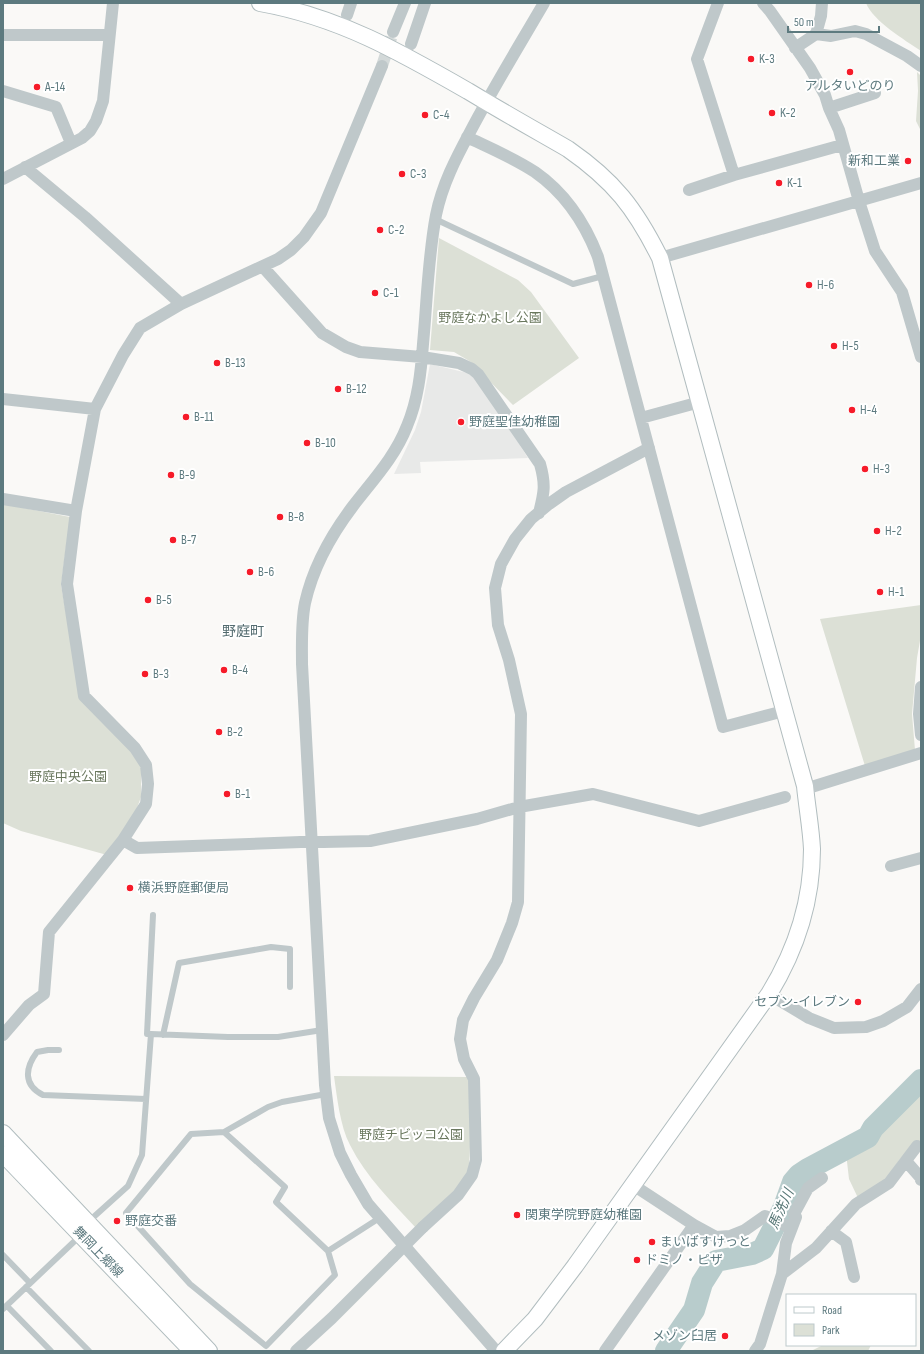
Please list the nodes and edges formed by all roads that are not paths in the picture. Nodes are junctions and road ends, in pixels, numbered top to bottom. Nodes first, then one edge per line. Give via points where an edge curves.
1 (113, 3) edge
2 (260, 3) edge
3 (351, 3) edge
4 (405, 3) edge
5 (425, 3) edge
6 (544, 3) edge
7 (718, 3) edge
8 (763, 3) edge
9 (822, 3) edge
10 (347, 15) dead end
11 (393, 32) tunnel mouth
12 (816, 34) junction
13 (3, 35) edge
14 (110, 35) junction
15 (411, 44) dead end
16 (794, 48) junction
17 (382, 66) tunnel mouth
18 (921, 66) edge
19 (3, 91) edge
20 (875, 94) dead end
21 (486, 102) junction
22 (829, 108) junction
23 (468, 137) junction
24 (71, 143) junction
25 (842, 145) junction
26 (25, 168) junction
27 (734, 176) junction
28 (3, 179) edge
29 (921, 183) edge
30 (689, 190) dead end
31 (859, 201) junction
32 (435, 219) junction
33 (660, 258) junction
34 (263, 267) junction
35 (603, 276) junction
36 (182, 304) junction
37 (921, 356) edge
38 (422, 357) junction
39 (3, 399) edge
40 (700, 402) junction
41 (95, 409) junction
42 (641, 418) junction
43 (649, 448) junction
44 (3, 499) edge
45 (76, 511) junction
46 (539, 513) junction
47 (921, 687) edge
48 (784, 711) junction
49 (921, 735) edge
50 (921, 753) edge
51 (805, 789) junction
52 (785, 797) dead end
53 (520, 807) junction
54 (123, 840) junction
55 (921, 858) edge
56 (891, 866) dead end
57 (153, 915) dead end
58 (290, 987) dead end
59 (921, 989) edge
60 (769, 994) junction
61 (322, 1030) junction
62 (151, 1034) junction
63 (3, 1035) edge
64 (163, 1035) junction
65 (59, 1050) dead end
66 (326, 1094) junction
67 (146, 1099) junction
68 (224, 1132) junction
69 (3, 1133) edge
70 (917, 1146) dead end
71 (3, 1154) edge
72 (906, 1161) junction
73 (822, 1178) dead end
74 (921, 1180) edge
75 (633, 1185) junction
76 (381, 1217) junction
77 (694, 1225) junction
78 (85, 1228) junction
79 (791, 1228) junction
80 (831, 1231) junction
81 (328, 1251) junction
82 (3, 1255) edge
83 (782, 1274) junction
84 (854, 1277) dead end
85 (28, 1285) junction
86 (5, 1307) edge
87 (51, 1351) edge
88 (89, 1351) edge
89 (192, 1351) edge
90 (209, 1351) edge
91 (296, 1351) edge
92 (496, 1351) edge
93 (504, 1351) edge
94 (605, 1351) edge
95 (755, 1351) edge

1 - 14 street
2 - 21 street via 316,17 360,33 408,56
3 - 10 street
4 - 11 street
5 - 15 street
6 - 21 street
7 - 27 street via 697,59
8 - 16 street
9 - 12 street
12 - 16 street
12 - 18 street via 831,36 855,30 907,56
13 - 14 street
14 - 24 street via 102,101 96,121 90,131
16 - 22 street via 810,68
17 - 34 street via 321,213 291,250
19 - 24 street via 56,107
20 - 22 street
21 - 23 street
21 - 33 street via 568,149 603,176 631,206
22 - 25 street via 839,130
23 - 32 street via 446,179
23 - 35 street via 535,172 558,191 589,235
24 - 26 street
25 - 27 street
25 - 31 street
26 - 28 street
26 - 36 street via 85,217
27 - 30 street
29 - 31 street
31 - 33 street
31 - 37 street via 875,251 902,292
32 - 35 lane via 573,284
32 - 38 street
33 - 40 street
34 - 36 street
34 - 38 street via 322,334 360,352
35 - 42 street
36 - 41 street via 140,328
38 - 46 street via 459,363 478,374 540,464 545,478
38 - 61 street via 414,405 402,438 389,461 328,541 305,608 301,637 302,664
39 - 41 street
40 - 42 street
40 - 48 street
41 - 45 street
42 - 43 street
43 - 46 street via 566,492
43 - 48 street via 724,727
44 - 45 street
45 - 54 street via 66,584 84,696 135,748 146,765 146,804
46 - 53 street via 515,539 501,564 495,588 498,625 521,714
47 - 49 street
48 - 51 street
50 - 51 street
51 - 60 street via 812,848 810,882 797,936
52 - 53 street via 699,821 593,794
53 - 54 street, bridge via 477,819 370,841 137,848
53 - 91 street, bridge via 518,902 497,960 464,1020 460,1039 464,1059 474,1079 476,1160 472,1175 458,1195
54 - 63 street via 49,932 44,994 30,1005
55 - 56 street
57 - 62 lane via 147,1034
58 - 64 lane via 290,949 272,947 179,963
59 - 60 street via 907,1007 883,1021 866,1027 834,1028 809,1018
60 - 75 street
61 - 64 lane via 278,1037
61 - 66 street
62 - 64 lane
62 - 67 lane
65 - 67 lane via 37,1052 30,1062 28,1080 35,1091 43,1095
66 - 68 lane via 268,1107
66 - 76 street via 329,1118 340,1153 368,1204
67 - 78 lane via 142,1155 131,1180
68 - 81 lane via 285,1187 276,1202
68 - 81 lane via 191,1134 126,1213 190,1284 266,1346 335,1275
69 - 78 street
70 - 72 street
71 - 78 street, 舞岡上郷線
72 - 74 street
72 - 80 street via 889,1183 856,1204
73 - 79 street via 808,1188 794,1214 796,1217
75 - 77 street
75 - 93 street via 535,1319
76 - 81 lane
76 - 92 street
77 - 79 street via 716,1237 730,1236 745,1230 765,1216
77 - 94 street
78 - 85 lane
78 - 89 street, 舞岡上郷線
78 - 90 street
79 - 83 street via 786,1243
80 - 83 street via 816,1248
80 - 84 street via 846,1242
82 - 85 lane
83 - 95 street via 760,1344
85 - 86 lane
85 - 88 lane
86 - 87 lane

